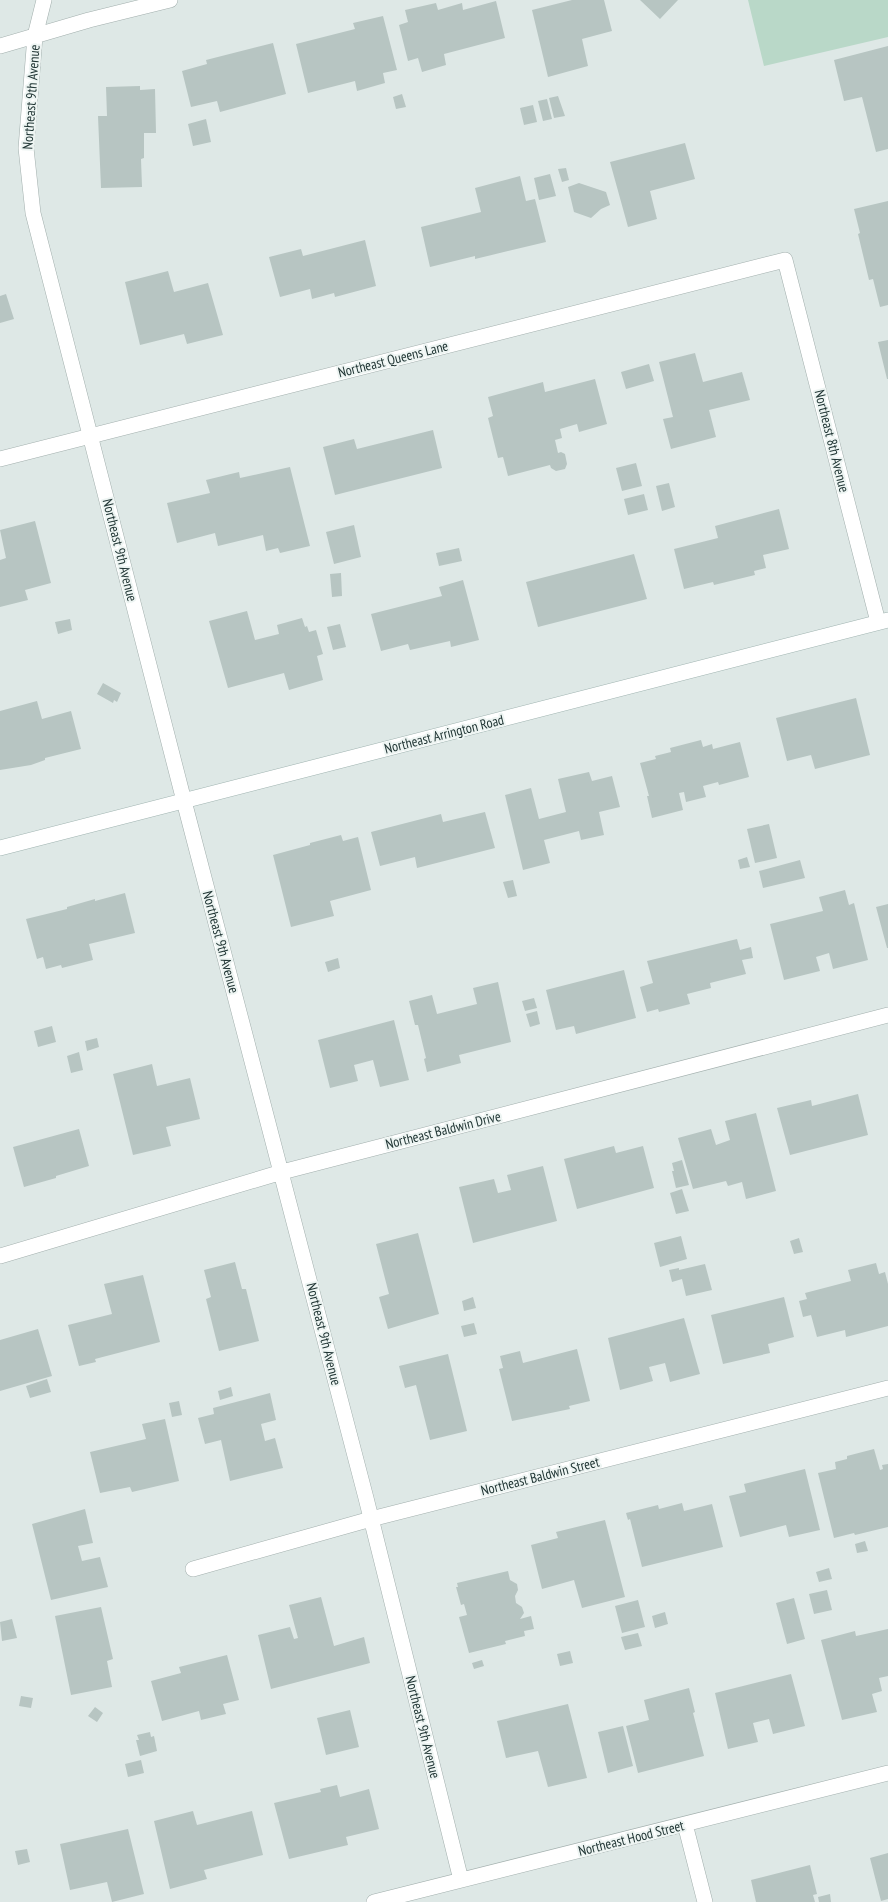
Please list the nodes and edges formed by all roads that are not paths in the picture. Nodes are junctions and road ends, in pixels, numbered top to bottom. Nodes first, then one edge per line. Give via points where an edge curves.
1 (44, 0) edge
2 (170, 0) edge
3 (35, 36) junction
4 (0, 46) edge
5 (785, 260) joint
6 (91, 435) junction
7 (0, 459) edge
8 (883, 621) edge
9 (184, 801) junction
10 (0, 848) edge
11 (888, 1015) edge
12 (282, 1172) junction
13 (0, 1256) edge
14 (888, 1388) edge
15 (371, 1519) junction
16 (193, 1569) dead end
17 (888, 1773) edge
18 (685, 1824) junction
19 (461, 1880) junction
20 (374, 1902) edge
21 (705, 1902) edge

1 - 3 street, Northeast 9th Avenue
2 - 3 street
3 - 4 street
3 - 6 street, Northeast 9th Avenue via 26,148 33,212
5 - 6 street, Northeast Queens Lane
5 - 8 street, Northeast 8th Avenue
6 - 7 street, Northeast Queens Lane
6 - 9 street, Northeast 9th Avenue
8 - 9 street, Northeast Arrington Road
9 - 10 street, Northeast Arrington Road
9 - 12 street, Northeast 9th Avenue
11 - 12 street, Northeast Baldwin Drive
12 - 13 street, Northeast Baldwin Drive
12 - 15 street, Northeast 9th Avenue
14 - 15 street, Northeast Baldwin Street
15 - 16 street, Northeast Baldwin Street
15 - 19 street, Northeast 9th Avenue
17 - 18 street, Northeast Hood Street
18 - 19 street, Northeast Hood Street
18 - 21 street
19 - 20 street, Northeast Hood Street

